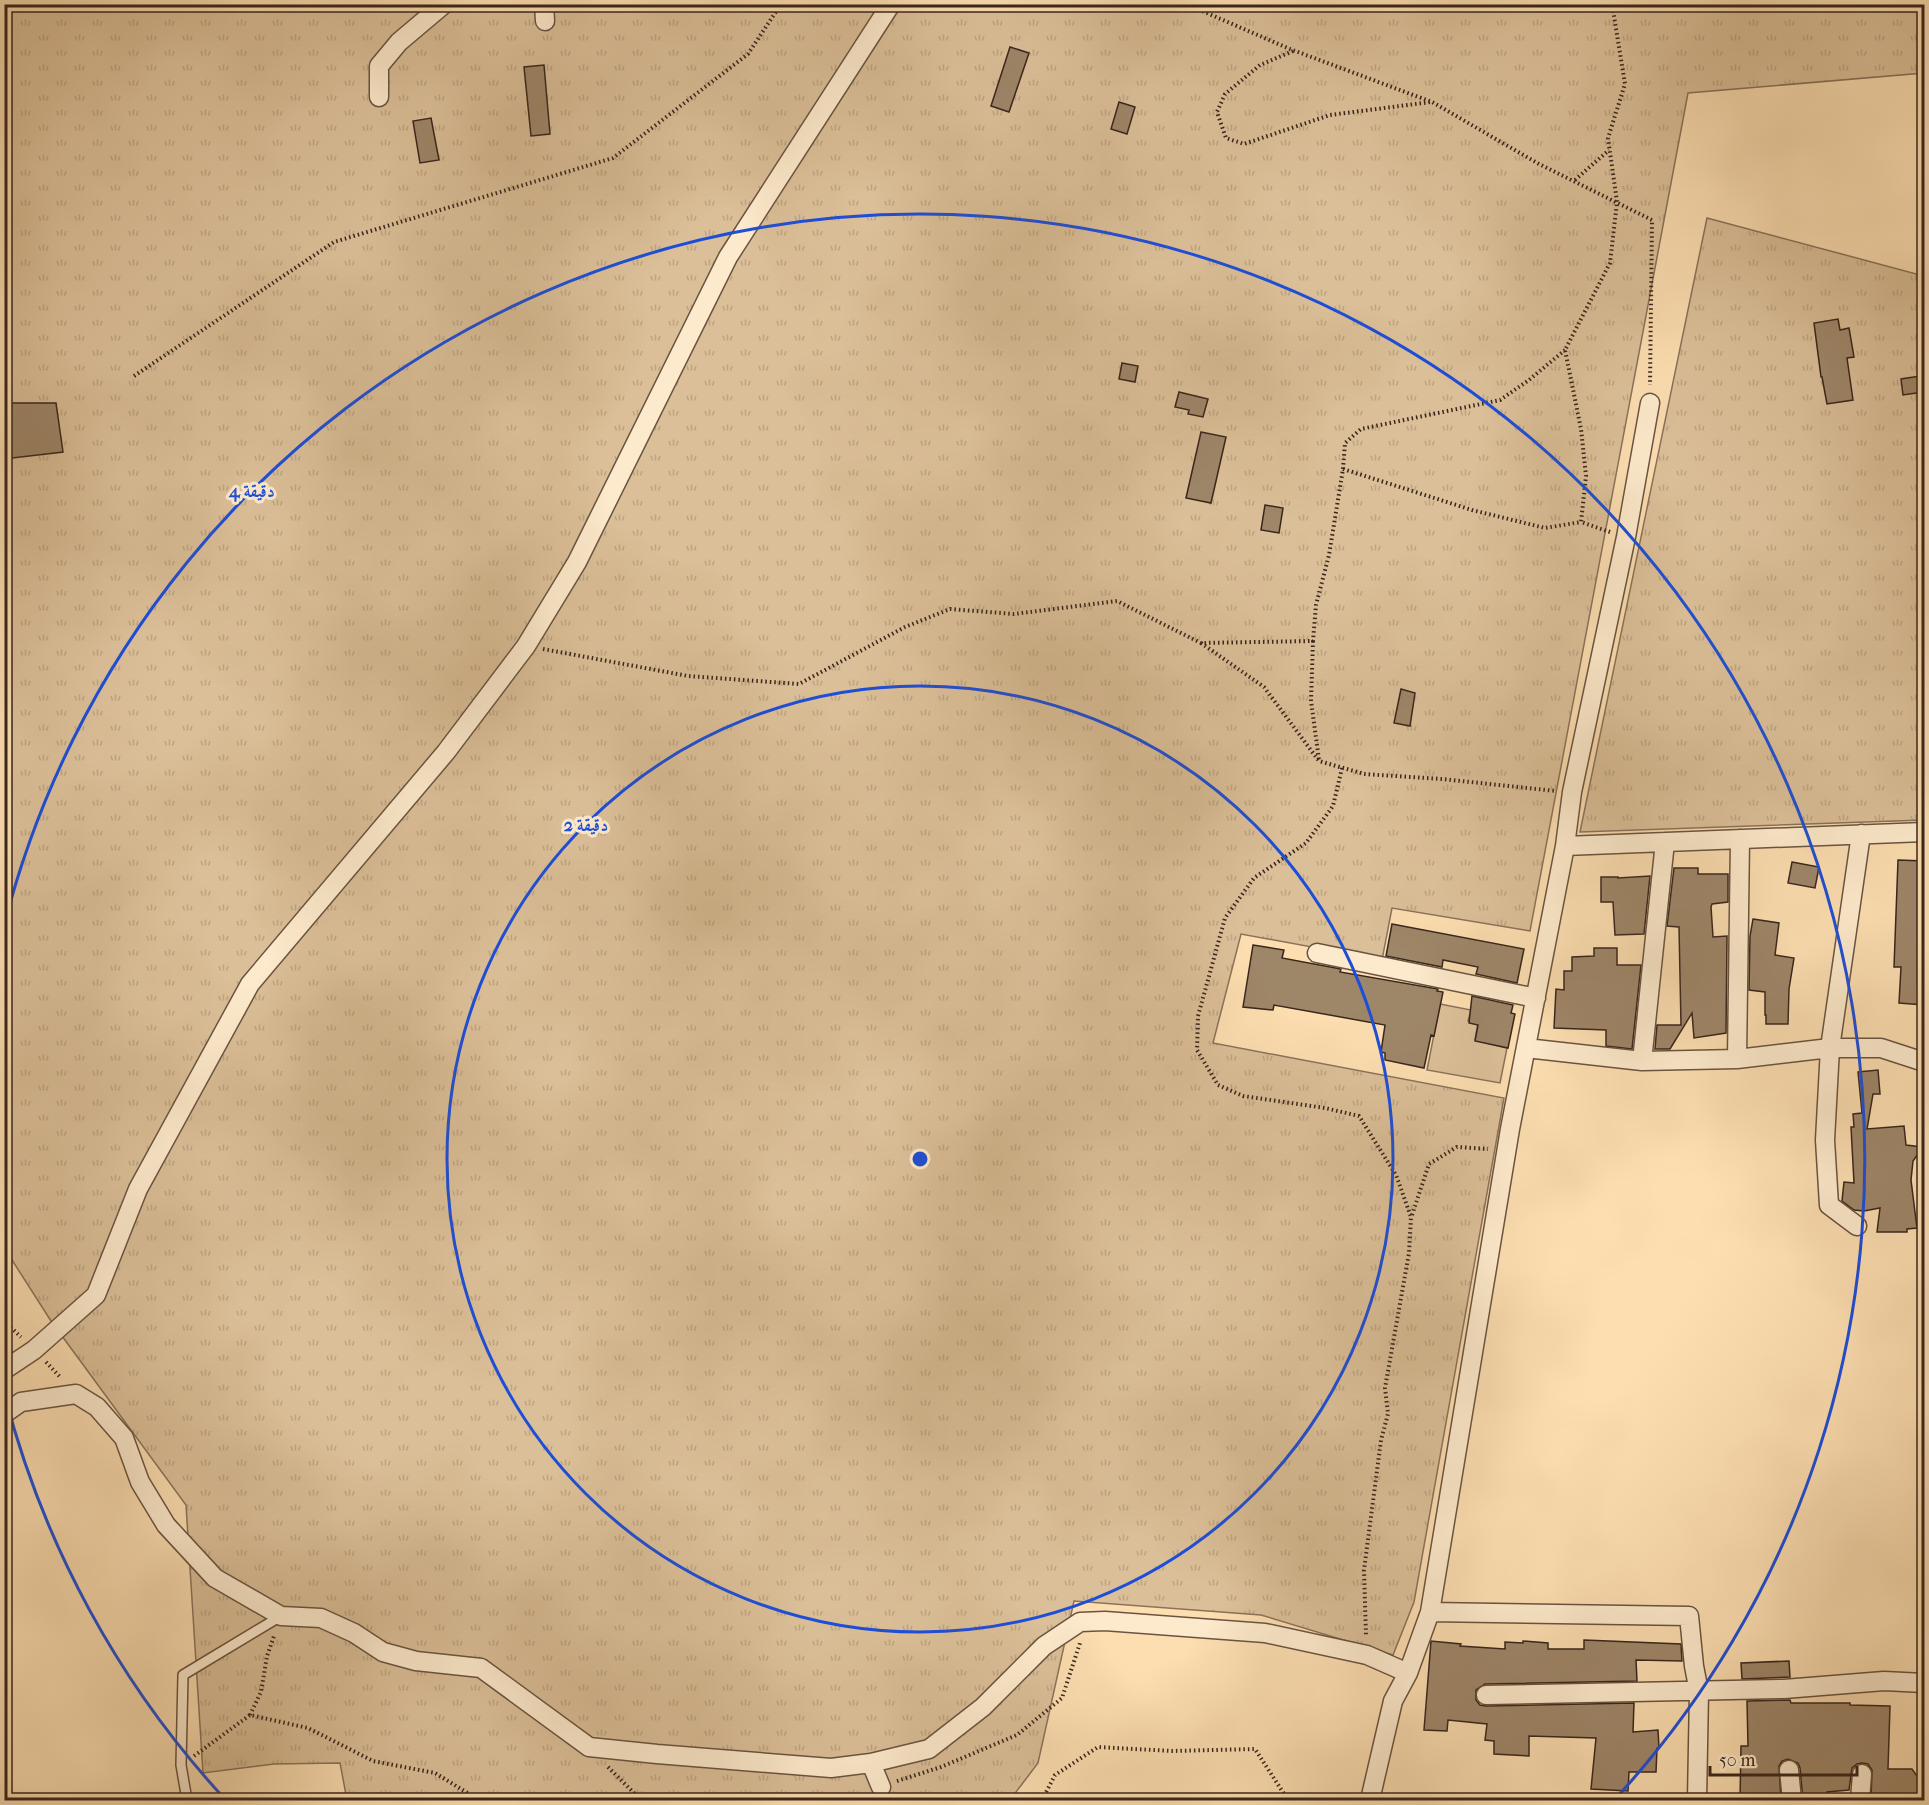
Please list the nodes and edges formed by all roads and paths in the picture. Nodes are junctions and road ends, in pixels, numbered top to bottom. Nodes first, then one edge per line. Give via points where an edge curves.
1 (444, 4) edge
2 (781, 4) edge
3 (891, 4) edge
4 (1186, 4) edge
5 (1612, 4) edge
6 (1294, 51) junction
7 (379, 97) dead end
8 (1432, 102) junction
9 (1610, 150) junction
10 (1575, 180) junction
11 (1617, 202) junction
12 (1565, 350) junction
13 (134, 376) dead end
14 (1650, 403) joint
15 (1343, 469) junction
16 (1581, 522) junction
17 (1626, 537) junction
18 (1313, 641) junction
19 (1201, 643) junction
20 (526, 646) junction
21 (1319, 761) junction
22 (1341, 768) junction
23 (1572, 792) junction
24 (1924, 832) edge
25 (1861, 834) junction
26 (1740, 839) junction
27 (1665, 842) junction
28 (1565, 846) junction
29 (1317, 953) dead end
30 (1536, 998) junction
31 (1526, 1048) junction
32 (1830, 1048) junction
33 (1737, 1059) junction
34 (1642, 1060) junction
35 (1924, 1062) edge
36 (1507, 1151) junction
37 (1411, 1217) junction
38 (1857, 1226) dead end
39 (4, 1370) edge
40 (4, 1414) edge
41 (1430, 1612) junction
42 (281, 1616) junction
43 (1105, 1621) junction
44 (1367, 1655) junction
45 (1408, 1673) junction
46 (1924, 1683) edge
47 (1699, 1692) junction
48 (1486, 1695) dead end
49 (250, 1715) junction
50 (589, 1747) junction
51 (871, 1763) junction
52 (181, 1765) junction
53 (1789, 1770) dead end
54 (1862, 1774) dead end
55 (881, 1787) joint
56 (187, 1800) edge
57 (480, 1800) edge
58 (641, 1800) edge
59 (1042, 1800) edge
60 (1288, 1800) edge
61 (1370, 1800) edge
62 (1697, 1800) edge
63 (1792, 1800) edge
64 (1860, 1800) edge

1 - 7 street via 399,42 379,66
2 - 13 path via 748,54 613,158 334,242
3 - 20 street via 728,257 577,562
4 - 6 path
5 - 9 path via 1625,84 1608,138
6 - 8 path
6 - 8 path via 1260,65 1225,94 1217,112 1226,138 1244,144 1330,115
8 - 10 path via 1539,164
9 - 10 path
9 - 11 path
10 - 11 path
11 - 12 path via 1610,263
11 - 14 path via 1652,220
12 - 15 path via 1500,400 1361,429 1345,443
12 - 16 path via 1586,476
14 - 17 street
15 - 16 path via 1545,528
15 - 18 path
16 - 17 path
17 - 23 street
18 - 19 path
18 - 21 path via 1311,701
19 - 20 path via 1117,601 1014,614 950,609 905,627 799,684 688,676
19 - 21 path via 1264,687
20 - 39 street via 446,752 250,984 138,1189 96,1295 34,1350
21 - 22 path
22 - 23 path via 1364,774
22 - 37 path via 1333,806 1306,843 1254,878 1225,918 1198,1016 1197,1050 1218,1085 1243,1096 1359,1116 1396,1175
23 - 28 street
24 - 25 street
25 - 26 street
25 - 32 street
26 - 27 street
26 - 33 street
27 - 28 street
27 - 34 street
28 - 30 street
29 - 30 street
30 - 31 street
31 - 34 street
31 - 36 street
32 - 33 street
32 - 35 street via 1881,1048
32 - 38 street via 1825,1140 1829,1205
33 - 34 street
36 - 37 path via 1457,1147 1429,1164
36 - 41 street
37 - 44 path via 1410,1253 1385,1388 1388,1414 1364,1570
40 - 42 street via 21,1402 76,1394 97,1407 124,1438 140,1482 166,1525 215,1578
41 - 45 street
41 - 47 street via 1689,1616
42 - 49 path via 267,1656 261,1692
42 - 50 street via 321,1618 383,1652 405,1658 481,1668
42 - 52 lane via 183,1675
43 - 44 street via 1265,1634
43 - 51 street via 1080,1622 1044,1646 983,1707 929,1749
43 - 55 path via 1080,1643 1062,1698 1017,1735
44 - 45 street
45 - 61 street via 1393,1701
46 - 47 street via 1884,1681
47 - 48 street
47 - 62 street
49 - 52 path
49 - 57 path via 308,1728 373,1761 435,1773
50 - 51 street via 831,1768
50 - 58 path
51 - 55 street
52 - 56 lane
53 - 63 street
54 - 64 street
59 - 60 path via 1055,1775 1098,1747 1171,1751 1255,1749

